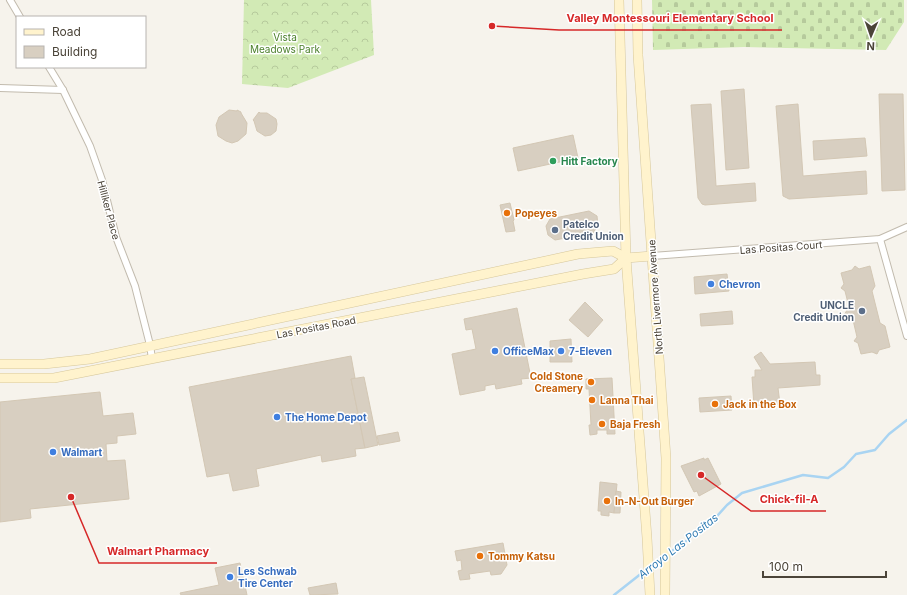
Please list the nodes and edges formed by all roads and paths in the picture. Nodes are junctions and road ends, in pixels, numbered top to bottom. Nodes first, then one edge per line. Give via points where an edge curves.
1 (10, 0) edge
2 (619, 0) edge
3 (637, 0) edge
4 (19, 16) edge
5 (51, 68) edge
6 (0, 88) edge
7 (63, 90) junction
8 (907, 226) edge
9 (880, 239) junction
10 (652, 256) junction
11 (626, 258) junction
12 (907, 336) edge
13 (150, 345) junction
14 (152, 359) junction
15 (0, 364) edge
16 (0, 378) edge
17 (650, 595) edge
18 (665, 595) edge

1 - 4 street
2 - 11 main road
3 - 10 main road, North Livermore Avenue via 638,55
5 - 7 street, Hilliker Place
6 - 7 street
7 - 13 street, Hilliker Place via 93,153
8 - 9 street, Las Positas Court
9 - 10 street, Las Positas Court
9 - 12 street
10 - 11 main road, Las Positas Road
10 - 18 main road, North Livermore Avenue via 666,458
11 - 13 main road, Las Positas Road via 613,251 578,254
11 - 14 main road, Las Positas Road via 614,270
11 - 17 main road
13 - 14 street, Hilliker Place
13 - 15 main road, Las Positas Road via 90,359 44,364
14 - 16 main road, Las Positas Road via 54,378

